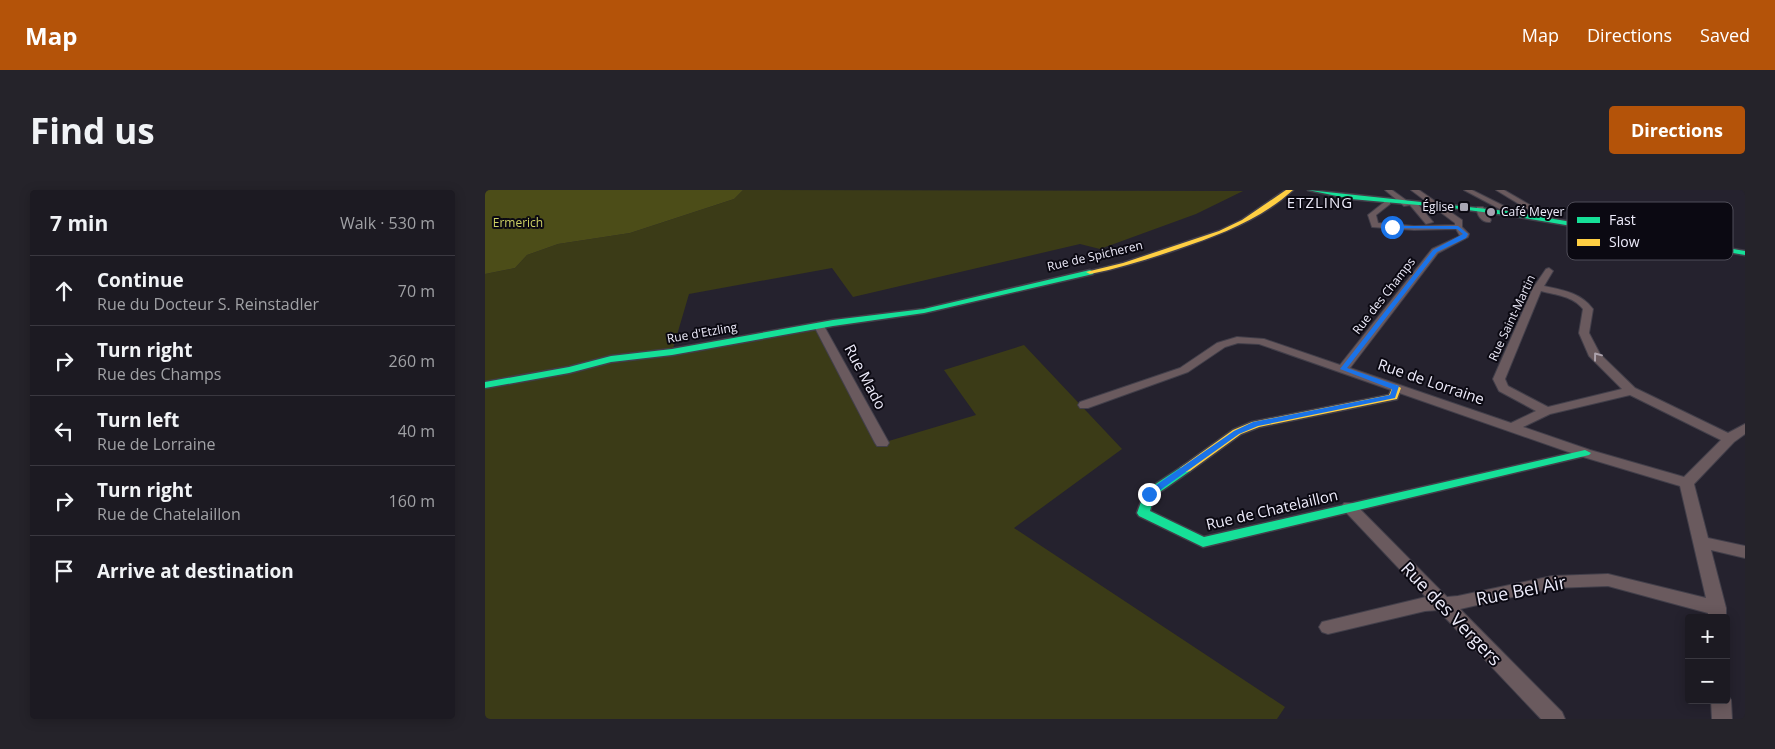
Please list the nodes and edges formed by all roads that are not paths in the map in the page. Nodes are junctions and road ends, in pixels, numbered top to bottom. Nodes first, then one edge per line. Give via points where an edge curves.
1 (1290, 190) edge
2 (1311, 190) edge
3 (1389, 190) edge
4 (1414, 190) edge
5 (1467, 190) edge
6 (1499, 190) edge
7 (1387, 202) junction
8 (1410, 204) junction
9 (1437, 205) junction
10 (1480, 209) junction
11 (1513, 213) junction
12 (1550, 219) junction
13 (1487, 220) dead end
14 (1429, 222) dead end
15 (1567, 222) edge
16 (1458, 227) junction
17 (1549, 271) dead end
18 (1538, 288) junction
19 (924, 311) joint
20 (819, 326) junction
21 (1343, 369) junction
22 (485, 385) edge
23 (1396, 388) junction
24 (1631, 391) junction
25 (1084, 405) dead end
26 (1546, 411) junction
27 (1512, 428) junction
28 (1745, 428) edge
29 (1729, 439) junction
30 (882, 443) dead end
31 (1585, 453) junction
32 (1687, 483) junction
33 (1349, 507) junction
34 (1702, 542) junction
35 (1745, 552) edge
36 (1442, 604) junction
37 (1717, 613) edge
38 (1328, 627) dead end
39 (1721, 704) edge
40 (1555, 719) edge
41 (1722, 719) edge

1 - 19 street, Rue de Spicheren via 1244,221 1221,232 1140,261
2 - 7 street
3 - 8 street
4 - 9 street
5 - 11 street
6 - 12 street
7 - 8 street
7 - 16 street via 1372,215 1375,225
8 - 9 street
8 - 14 street
9 - 10 street
9 - 16 street via 1459,222
10 - 11 street
10 - 13 street
11 - 12 street
12 - 15 street
16 - 21 street, Rue des Champs via 1464,237 1435,251
17 - 18 street, Rue Saint-Martin
24 -> 18 street via 1595,356 1584,333 1588,309 1584,303 1576,297
18 - 26 street, Rue Saint-Martin via 1499,379 1503,388
19 - 20 street, Rue d'Etzling
20 - 22 street, Rue d'Etzling via 672,352 611,359
20 - 30 street, Rue Mado
21 - 23 street, Rue de Lorraine
21 - 25 street, Rue de Lorraine via 1260,341 1237,340 1221,345 1184,370
23 - 27 street, Rue de Lorraine
23 - 33 street, Rue de Chatelaillon via 1393,397 1256,424 1237,432 1149,494 1143,513 1203,542
24 - 26 street
24 - 29 street
26 - 27 street
27 - 31 street, Rue de Lorraine
28 - 29 street
29 - 32 street
31 - 32 street, Rue de Lorraine
31 - 33 street, Rue de Chatelaillon
32 - 34 street
33 - 36 street, Rue des Vergers
34 - 35 street
34 - 37 street
36 - 37 street, Rue Bel Air via 1552,582 1608,580
36 - 38 street, Rue Bel Air via 1425,604
36 - 40 street, Rue des Vergers
39 - 41 street

